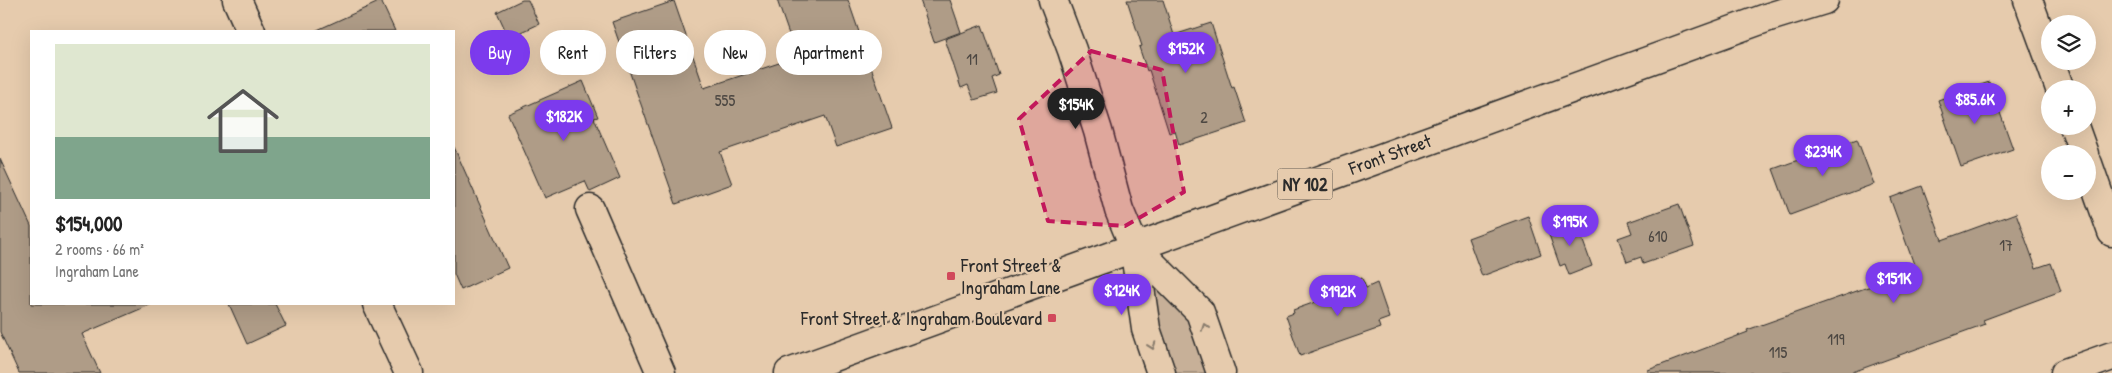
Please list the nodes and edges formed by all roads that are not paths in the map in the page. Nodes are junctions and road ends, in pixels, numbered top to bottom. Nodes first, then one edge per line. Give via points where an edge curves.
1 (237, 0) edge
2 (1053, 0) edge
3 (1824, 0) edge
4 (2028, 0) edge
5 (251, 30) edge
6 (2041, 36) edge
7 (2096, 187) edge
8 (590, 209) dead end
9 (2112, 232) edge
10 (1134, 246) junction
11 (377, 305) edge
12 (2112, 356) edge
13 (408, 373) edge
14 (661, 373) edge
15 (789, 373) edge
16 (1161, 373) edge
17 (1221, 373) edge
18 (2065, 373) edge

1 - 5 main road
2 - 10 main road via 1095,122 1119,210
3 - 10 main road, Front Street / NY 102 via 1760,20
4 - 6 main road
7 - 9 main road
8 - 14 main road
10 - 15 main road, Front Street / NY 102
10 -> 16 main road via 1146,329
17 -> 10 main road via 1200,312
11 - 13 main road
12 - 18 main road

